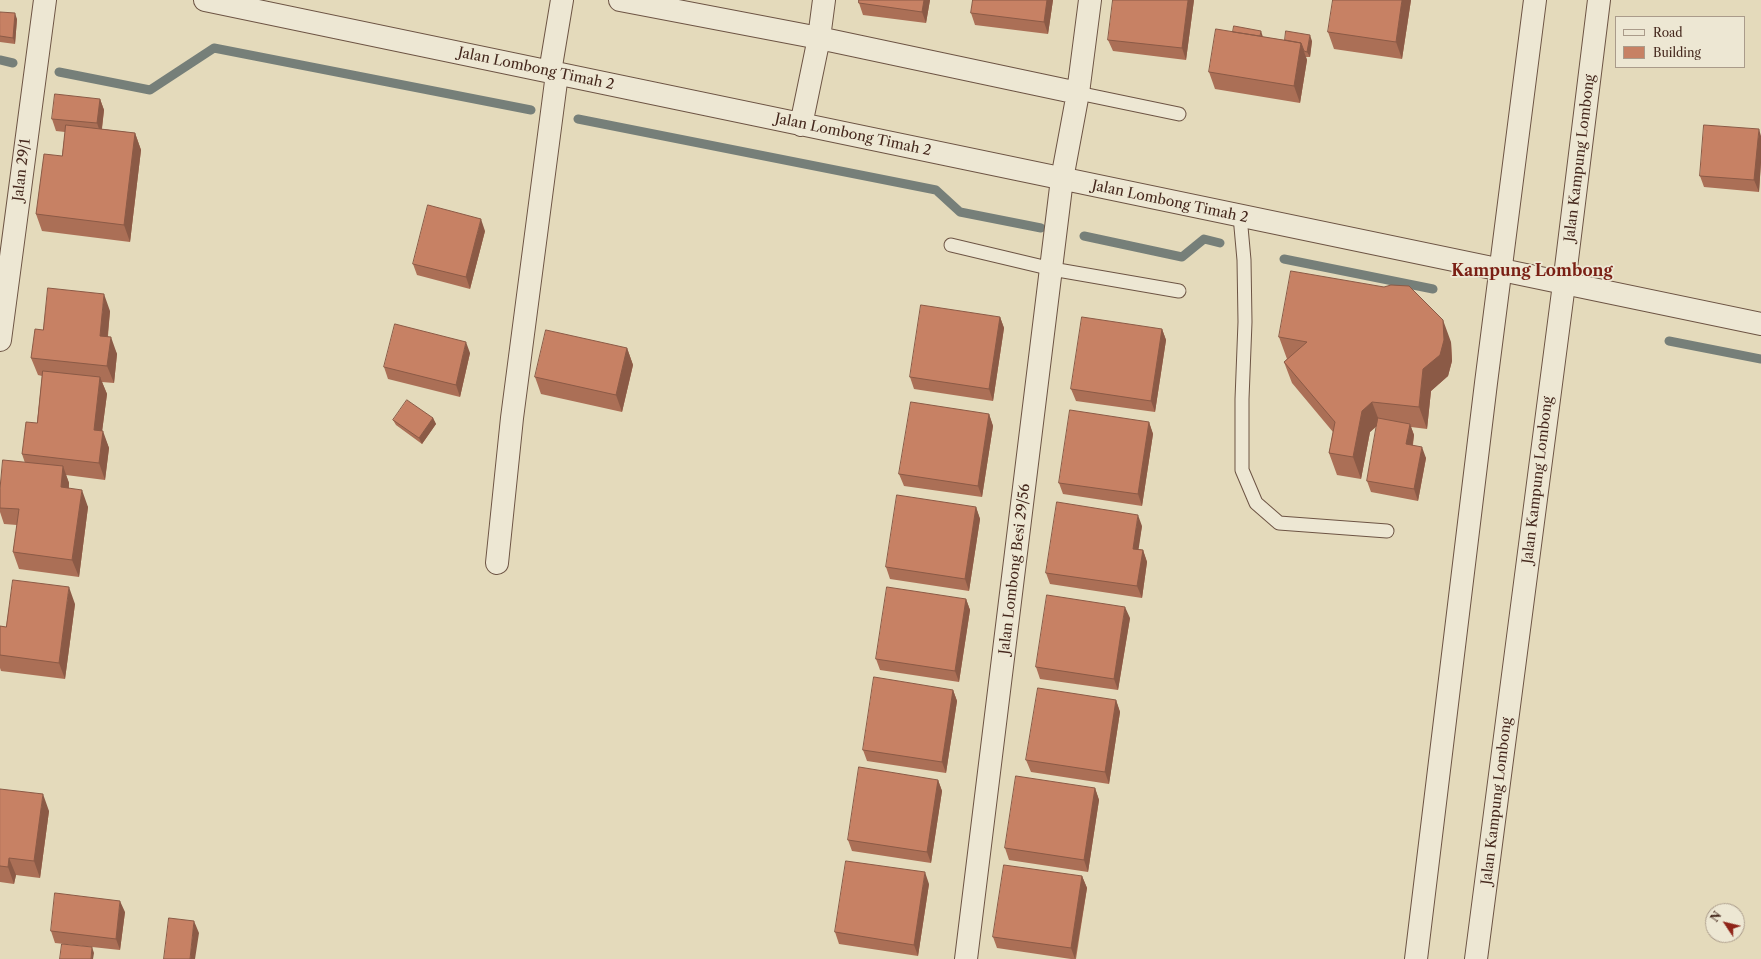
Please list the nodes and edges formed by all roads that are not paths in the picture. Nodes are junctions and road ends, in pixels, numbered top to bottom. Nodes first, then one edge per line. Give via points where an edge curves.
1 (45, 0) edge
2 (205, 0) edge
3 (562, 0) edge
4 (620, 0) edge
5 (824, 0) edge
6 (1090, 0) edge
7 (1535, 0) edge
8 (1599, 0) edge
9 (819, 38) junction
10 (554, 73) junction
11 (1078, 93) junction
12 (1179, 114) dead end
13 (802, 125) junction
14 (1062, 179) junction
15 (1240, 216) junction
16 (951, 245) dead end
17 (1052, 269) junction
18 (1501, 271) junction
19 (1564, 284) junction
20 (1179, 290) dead end
21 (1761, 324) edge
22 (0, 340) edge
23 (1387, 531) dead end
24 (497, 562) dead end
25 (966, 959) edge
26 (1416, 959) edge
27 (1476, 959) edge

1 - 22 street, Jalan 29/1
2 - 10 street, Jalan Lombong Timah 2
3 - 10 street
4 - 9 street
5 - 9 street
6 - 11 street, Jalan Lombong Besi 29/56
7 - 18 street
8 - 19 street, Jalan Kampung Lombong
9 - 11 street
9 - 13 street
10 - 13 street, Jalan Lombong Timah 2
10 - 24 street
11 - 12 lane
11 - 14 street, Jalan Lombong Besi 29/56
13 - 14 street, Jalan Lombong Timah 2
14 - 15 street, Jalan Lombong Timah 2
14 - 17 street, Jalan Lombong Besi 29/56
15 - 18 street, Jalan Lombong Timah 2
15 - 23 lane via 1245,322 1242,470 1256,503 1279,523
16 - 17 lane
17 - 20 lane
17 - 25 street, Jalan Lombong Besi 29/56
18 - 19 street, Jalan Lombong Timah 2
18 - 26 street
19 - 21 street, Jalan Lombong Timah 2
19 - 27 street, Jalan Kampung Lombong

